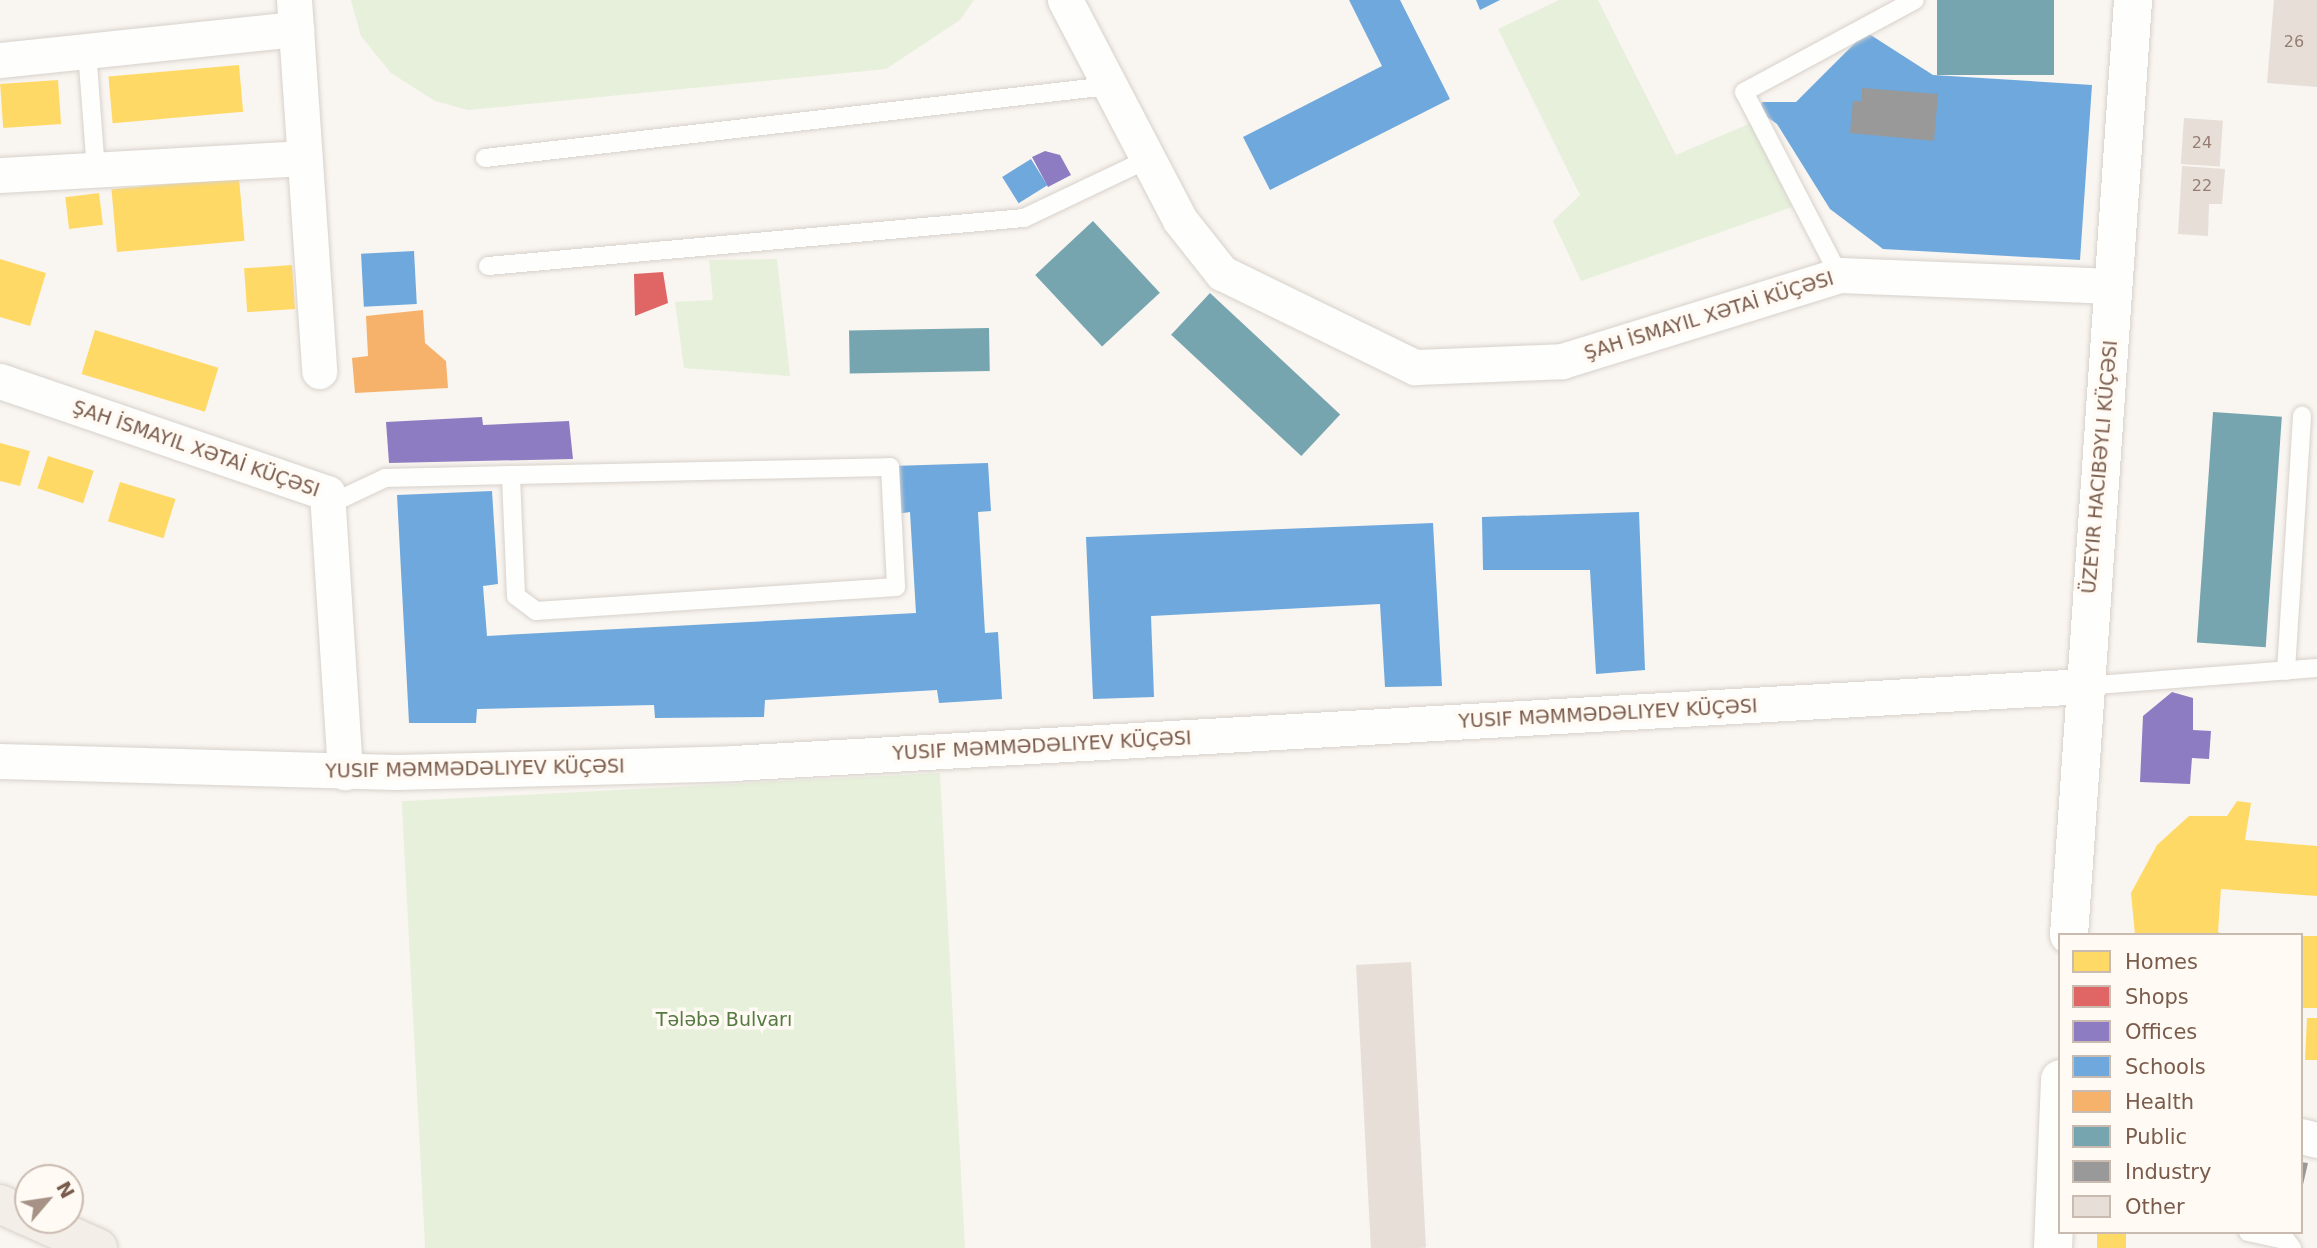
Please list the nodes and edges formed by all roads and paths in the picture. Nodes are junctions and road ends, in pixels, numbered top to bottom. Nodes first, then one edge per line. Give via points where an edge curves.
1 (1065, 0) edge
2 (1915, 0) edge
3 (2133, 0) edge
4 (295, 15) edge
5 (87, 51) junction
6 (0, 60) edge
7 (1108, 86) junction
8 (305, 158) junction
9 (485, 158) dead end
10 (1148, 159) junction
11 (96, 170) junction
12 (0, 175) edge
13 (488, 266) dead end
14 (1839, 275) junction
15 (2115, 286) junction
16 (319, 370) dead end
17 (0, 381) edge
18 (2302, 416) dead end
19 (511, 475) junction
20 (328, 505) junction
21 (2317, 668) edge
22 (2286, 671) junction
23 (2083, 686) junction
24 (0, 761) edge
25 (345, 772) junction
26 (2069, 933) edge
27 (2058, 1127) edge
28 (66, 1234) edge
29 (2258, 1234) edge
30 (98, 1248) edge
31 (2053, 1248) edge
32 (2292, 1248) edge

1 - 7 street, ŞAH İSMAYIL XƏTAİ KÜÇƏSI
2 - 14 lane via 1744,92
3 - 15 main road
4 - 5 street
4 - 8 street
5 - 6 street
5 - 11 lane
7 - 9 lane
7 - 10 street, ŞAH İSMAYIL XƏTAİ KÜÇƏSI
8 - 11 street
8 - 16 street
10 - 13 lane via 1024,218
10 - 14 street, ŞAH İSMAYIL XƏTAİ KÜÇƏSI via 1181,220 1223,273 1415,367 1562,361
11 - 12 street
14 - 15 street, ŞAH İSMAYIL XƏTAİ KÜÇƏSI
15 - 23 main road
17 - 20 street, ŞAH İSMAYIL XƏTAİ KÜÇƏSI via 327,494
18 - 22 lane
19 - 19 lane via 516,596 536,611 896,587 890,467
19 - 20 lane via 385,478
20 - 25 street, ŞAH İSMAYIL XƏTAİ KÜÇƏSI
21 - 22 lane
22 - 23 lane
23 - 25 street, YUSIF MƏMMƏDƏLIYEV KÜÇƏSI via 772,762
23 - 26 main road
24 - 25 street, YUSIF MƏMMƏDƏLIYEV KÜÇƏSI
27 - 31 main road
28 - 30 main road
29 - 32 lane via 2286,1240

